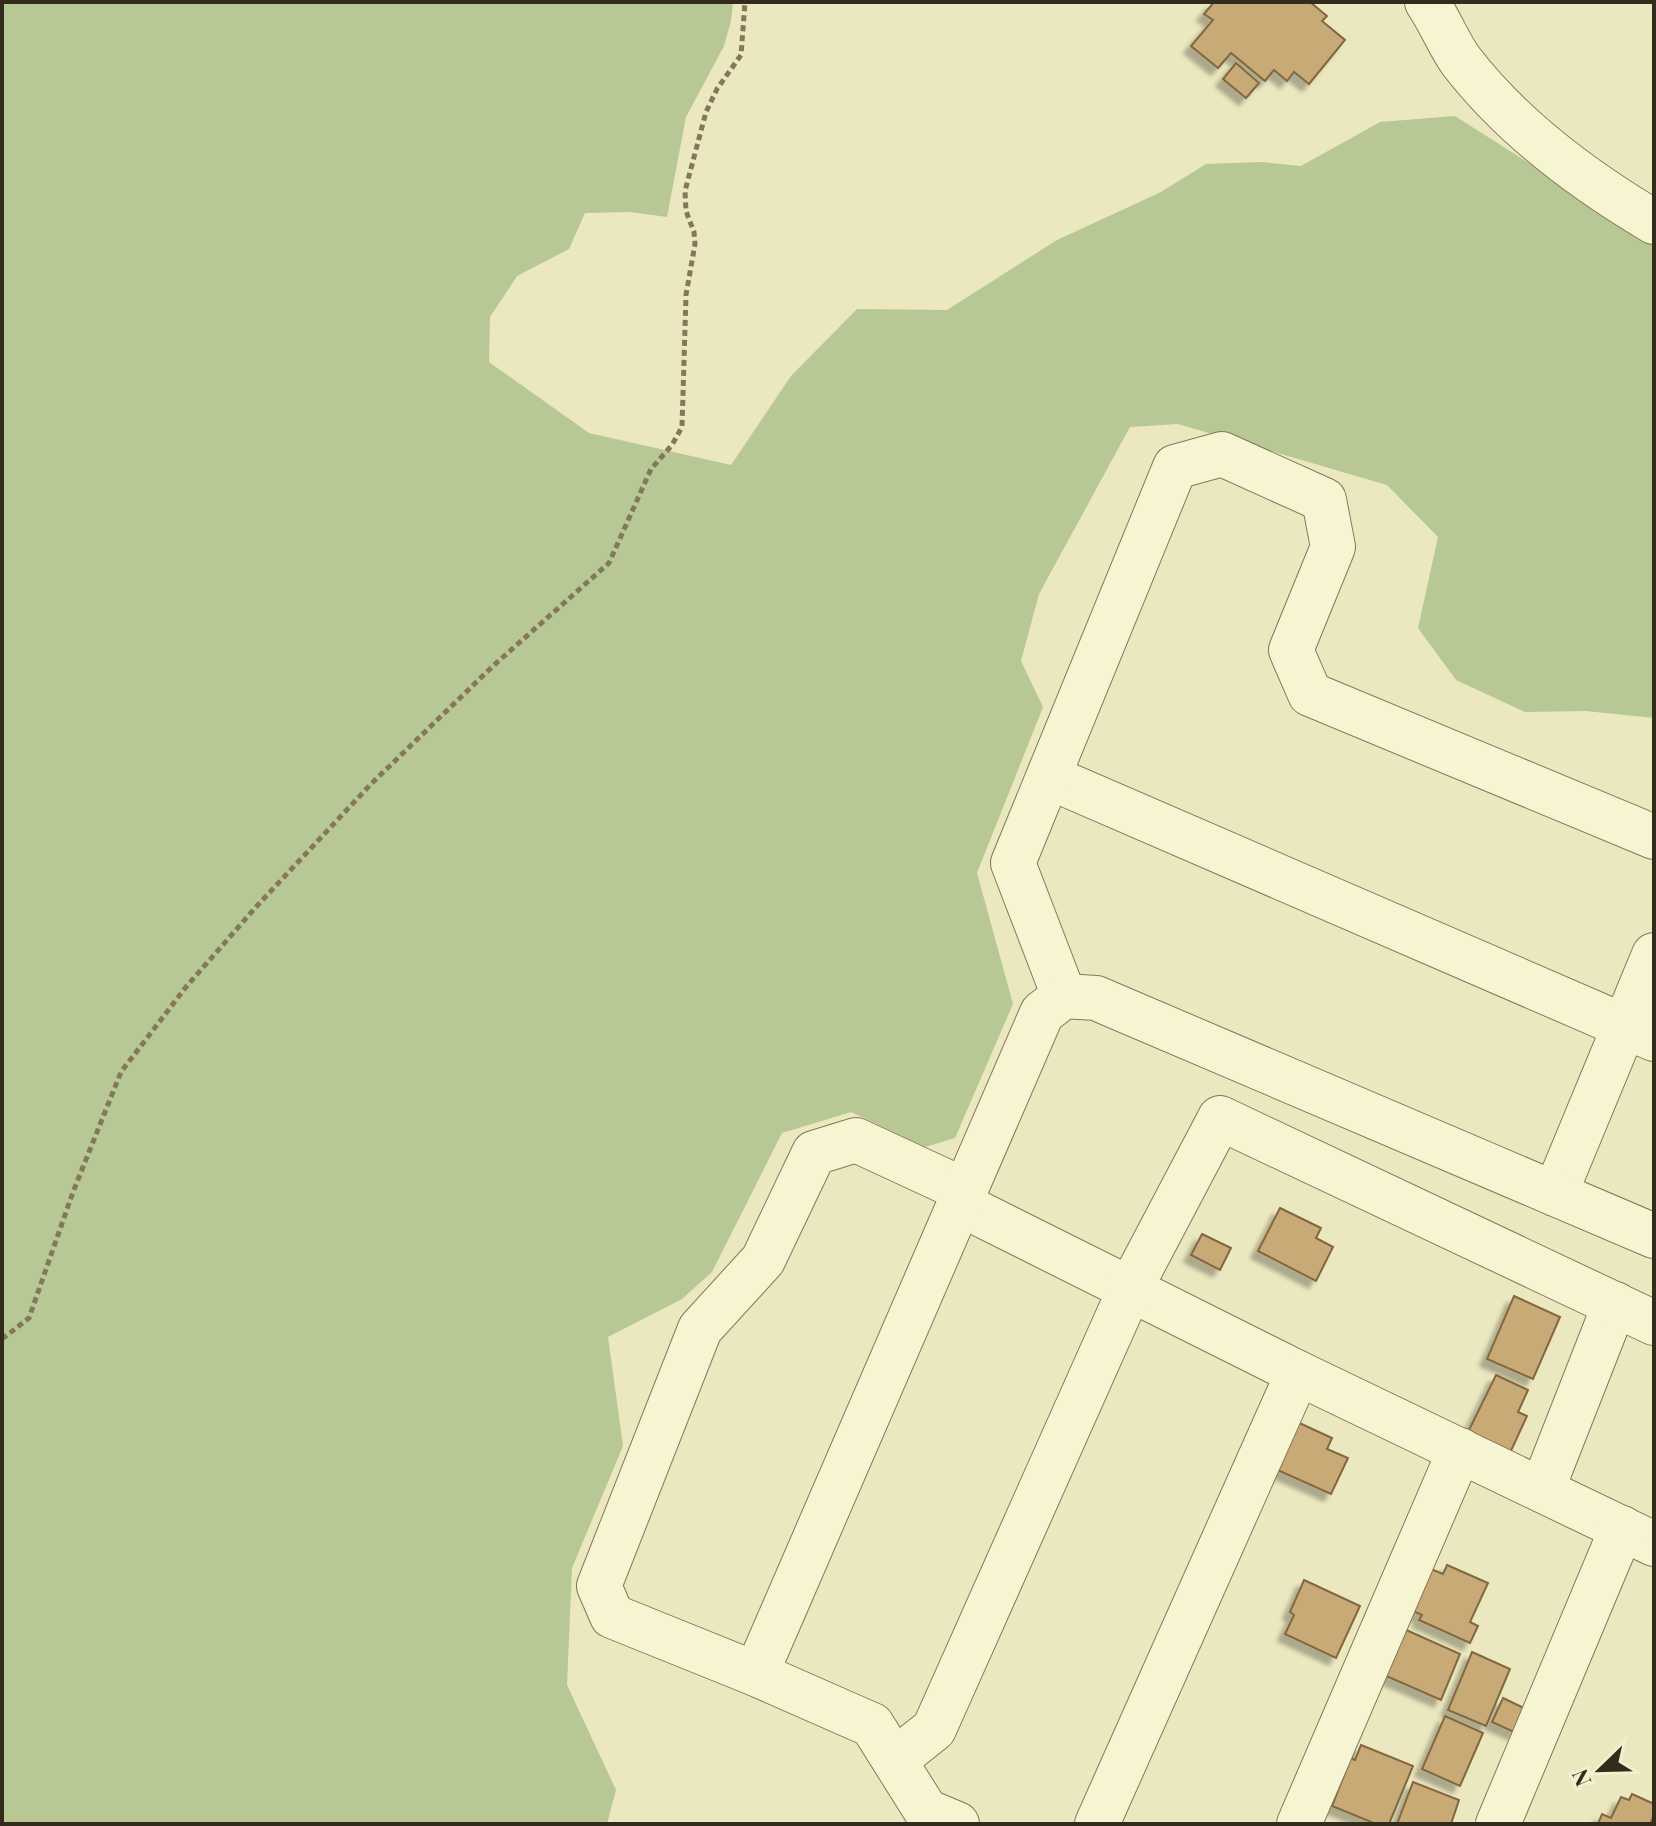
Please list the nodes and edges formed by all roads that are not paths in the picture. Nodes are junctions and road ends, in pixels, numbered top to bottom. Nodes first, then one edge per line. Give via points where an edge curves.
1 (1427, 2) edge
2 (1654, 222) edge
3 (1049, 777) junction
4 (1654, 837) edge
5 (1654, 955) edge
6 (1064, 996) junction
7 (1639, 1032) edge
8 (1555, 1194) junction
9 (963, 1197) junction
10 (1654, 1236) edge
11 (1130, 1289) junction
12 (1615, 1304) junction
13 (1654, 1323) edge
14 (1298, 1373) junction
15 (1460, 1450) junction
16 (1542, 1490) junction
17 (1638, 1536) edge
18 (756, 1674) junction
19 (895, 1760) junction
20 (957, 1824) edge
21 (1097, 1824) edge
22 (1299, 1824) edge
23 (1498, 1824) edge

1 - 2 street via 1461,60 1512,116 1569,165
3 - 4 street via 1175,467 1222,454 1324,500 1333,547 1291,650 1310,694
3 - 6 street via 1013,863
3 - 7 street
5 - 7 street
6 - 8 street via 1096,998
6 - 9 street via 1042,1013
7 - 8 street
8 - 10 street
9 - 11 street
9 - 18 street
9 - 18 street via 856,1140 814,1153 763,1260 700,1329 599,1586 612,1616
11 - 12 street via 1220,1118
11 - 14 street
11 - 19 street via 934,1729
12 - 13 street
12 - 16 street
14 - 15 street
14 - 21 street
15 - 16 street
15 - 22 street
16 - 17 street
17 - 23 street
18 - 19 street via 872,1725
19 - 20 street via 926,1811

